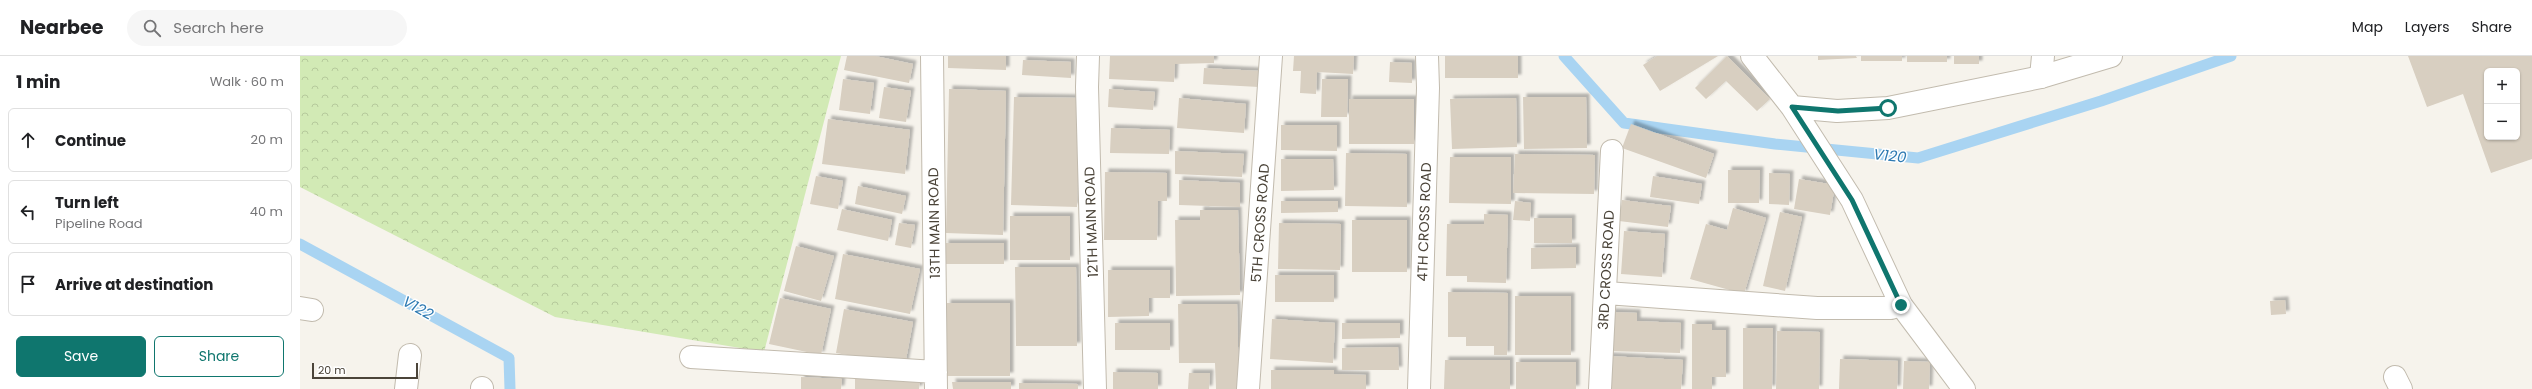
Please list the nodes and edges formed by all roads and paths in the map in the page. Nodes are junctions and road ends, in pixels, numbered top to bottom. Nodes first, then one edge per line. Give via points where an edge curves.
1 (932, 56) edge
2 (1088, 56) edge
3 (1270, 56) edge
4 (1427, 56) edge
5 (1752, 56) edge
6 (2111, 56) edge
7 (2042, 67) edge
8 (1792, 107) junction
9 (1612, 151) dead end
10 (1606, 293) junction
11 (1901, 305) junction
12 (410, 354) dead end
13 (691, 357) dead end
14 (936, 380) edge
15 (406, 389) edge
16 (1095, 389) edge
17 (1248, 389) edge
18 (1419, 389) edge
19 (1600, 389) edge
20 (1964, 389) edge

1 - 14 street, 13TH MAIN ROAD
2 - 16 street, 12TH MAIN ROAD
3 - 17 street, 5TH CROSS ROAD
4 - 18 street, 4TH CROSS ROAD
5 - 8 street
6 - 7 street
7 - 8 street via 1888,108 1838,111
8 - 11 street via 1852,200
9 - 10 street, 3RD CROSS ROAD
10 - 11 street via 1817,308 1891,308
10 - 19 street, 3RD CROSS ROAD
11 - 20 street
12 - 15 street
13 - 14 street

